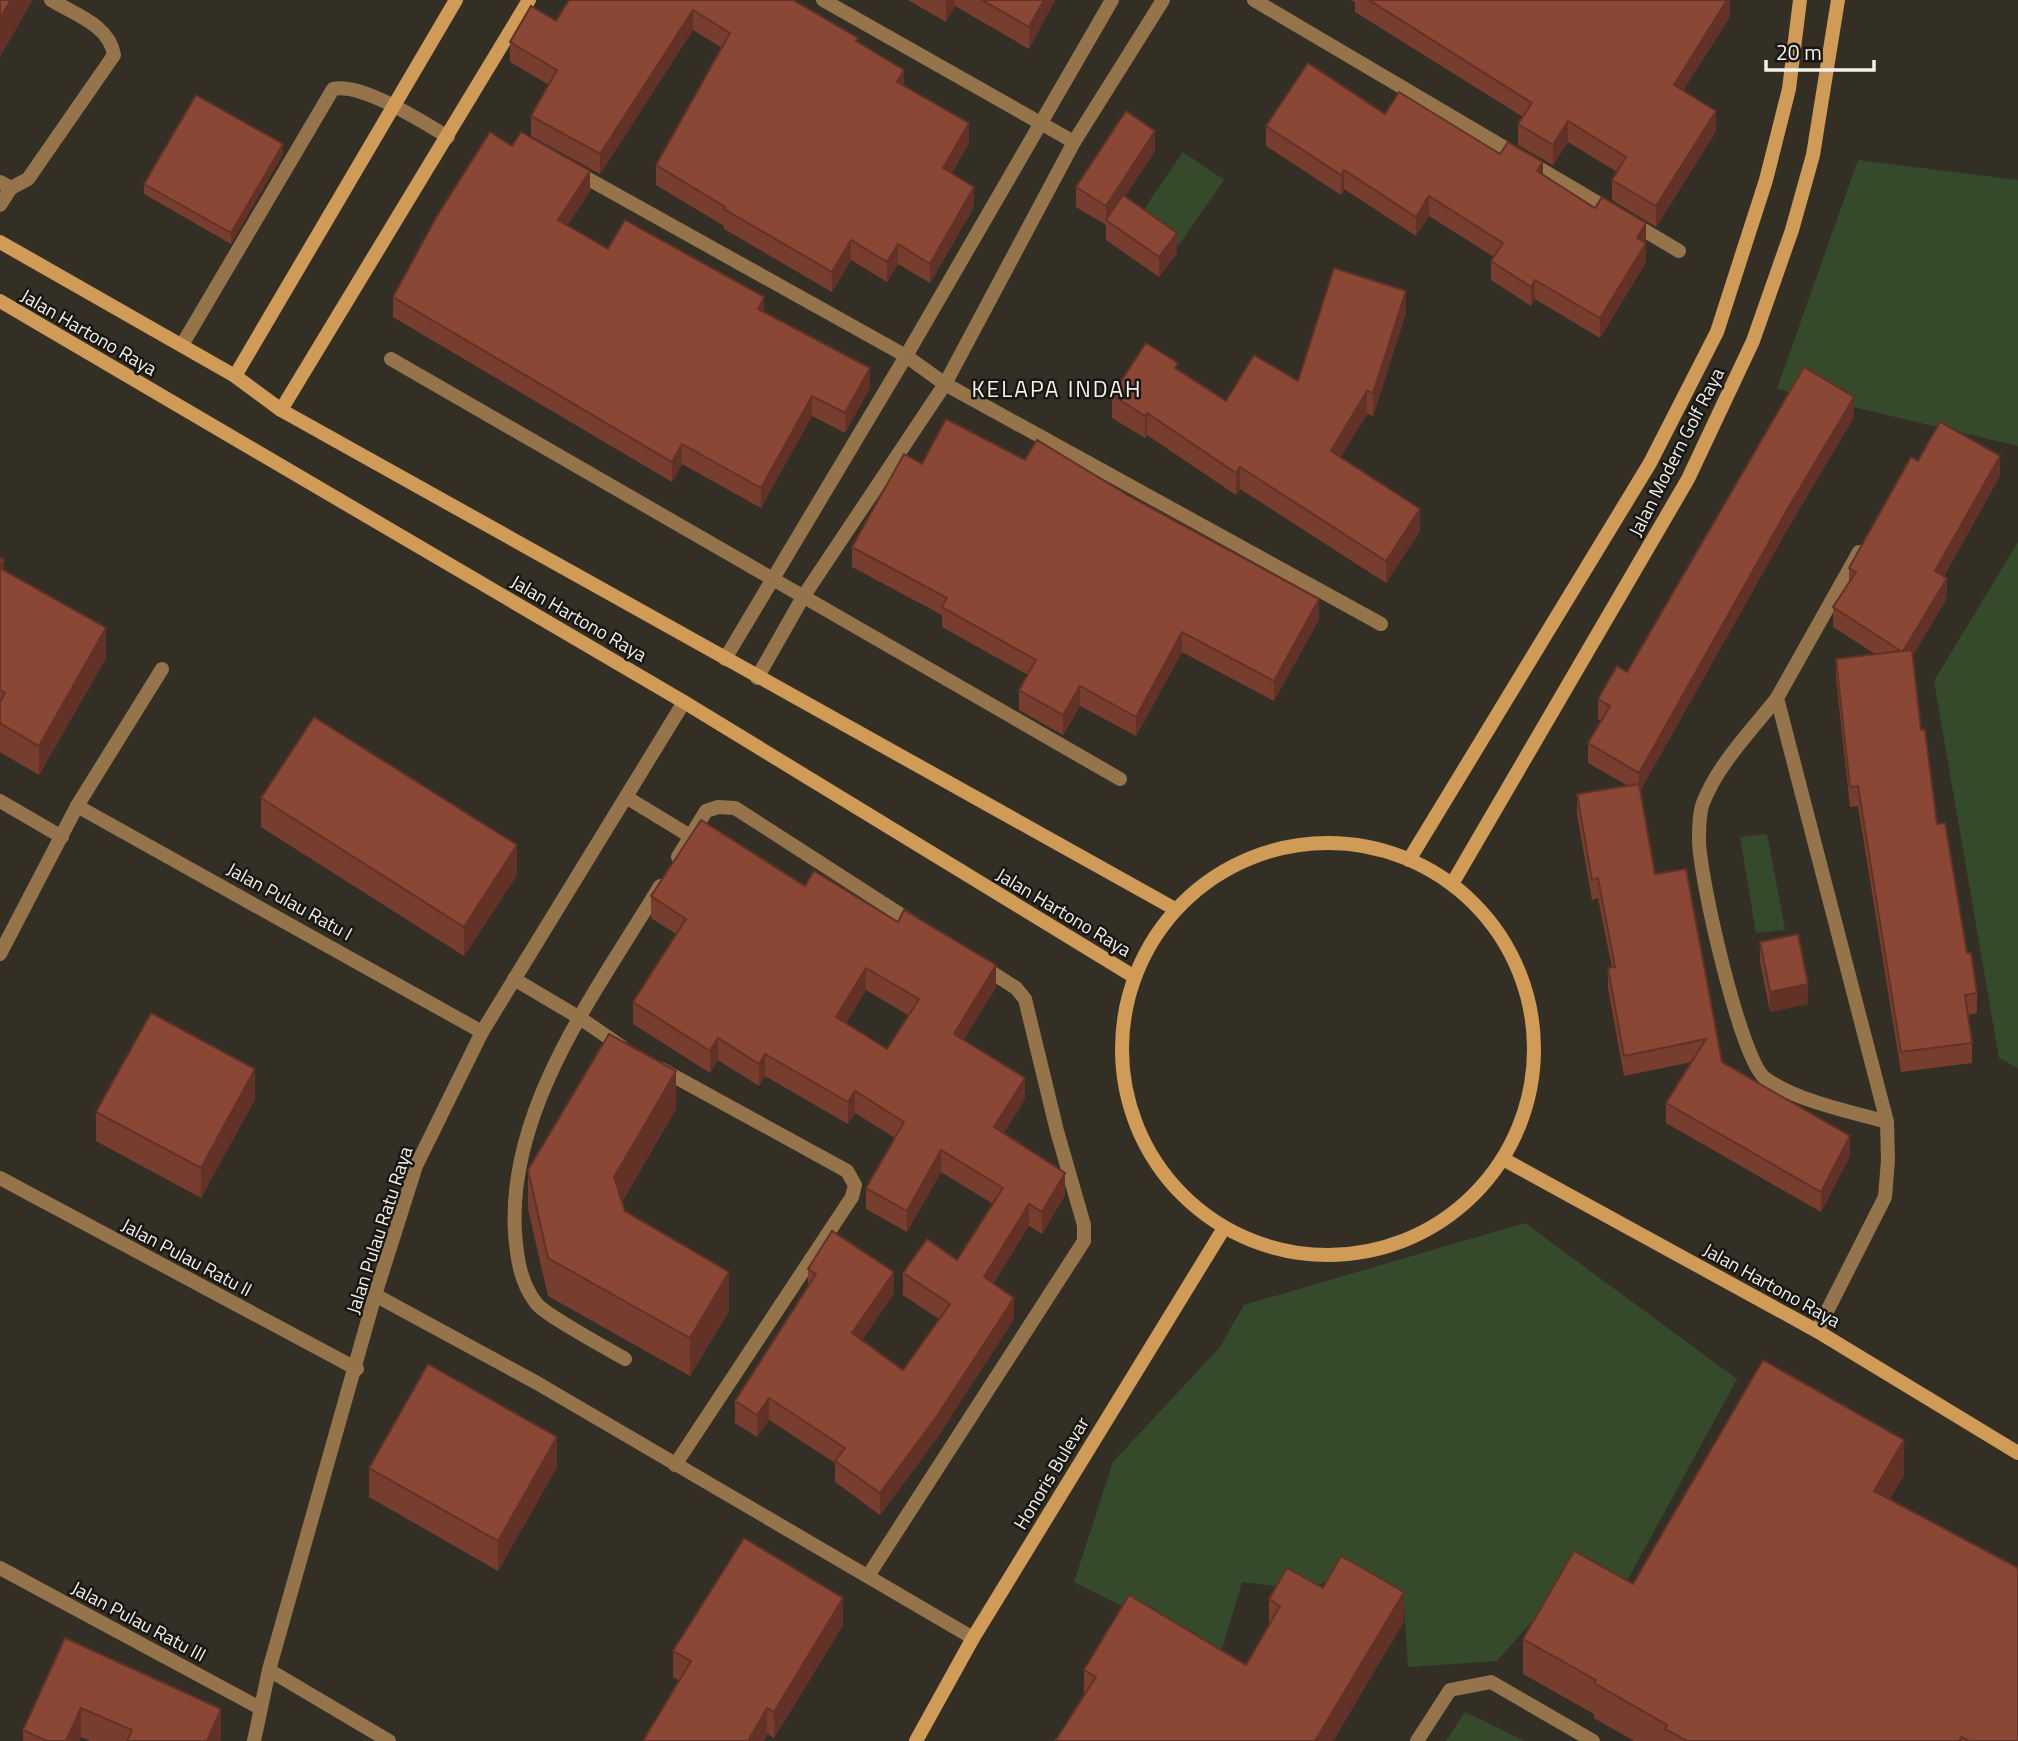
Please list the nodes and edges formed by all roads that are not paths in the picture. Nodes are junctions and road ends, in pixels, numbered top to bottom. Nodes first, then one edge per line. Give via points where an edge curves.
1 (51, 0) edge
2 (456, 0) edge
3 (529, 0) edge
4 (823, 0) edge
5 (1112, 0) edge
6 (1163, 0) edge
7 (1254, 0) edge
8 (1800, 0) edge
9 (1838, 0) edge
10 (395, 105) junction
11 (1040, 122) junction
12 (448, 137) junction
13 (1074, 142) junction
14 (566, 166) edge
15 (6, 185) edge
16 (0, 205) edge
17 (0, 242) edge
18 (1679, 251) dead end
19 (0, 302) edge
20 (182, 345) junction
21 (906, 356) junction
22 (391, 359) dead end
23 (235, 376) junction
24 (945, 384) junction
25 (281, 410) junction
26 (1869, 533) edge
27 (773, 579) junction
28 (803, 597) junction
29 (1381, 624) dead end
30 (725, 659) junction
31 (162, 669) dead end
32 (758, 678) junction
33 (1777, 698) junction
34 (684, 702) junction
35 (1119, 779) dead end
36 (626, 797) junction
37 (0, 802) edge
38 (78, 806) junction
39 (690, 836) junction
40 (62, 837) junction
41 (1409, 860) junction
42 (1452, 884) junction
43 (1175, 909) junction
44 (934, 935) edge
45 (0, 954) edge
46 (969, 958) edge
47 (1133, 976) junction
48 (514, 979) junction
49 (580, 1018) junction
50 (482, 1032) junction
51 (1887, 1122) junction
52 (1503, 1159) junction
53 (0, 1178) edge
54 (1224, 1228) junction
55 (376, 1294) junction
56 (1817, 1331) junction
57 (625, 1359) dead end
58 (357, 1369) junction
59 (2018, 1453) edge
60 (675, 1465) junction
61 (0, 1568) edge
62 (868, 1576) junction
63 (973, 1638) junction
64 (269, 1670) junction
65 (260, 1708) junction
66 (254, 1741) edge
67 (389, 1741) edge
68 (916, 1741) edge
69 (1417, 1741) edge
70 (1593, 1741) edge

1 - 15 street via 105,32 114,55 28,179
2 - 10 street
3 - 12 street
4 - 11 street
5 - 11 street
6 - 13 street
7 - 18 street
8 - 41 street, Jalan Modern Golf Raya via 1789,89 1770,167 1717,332 1650,463
9 - 42 street, Jalan Modern Golf Raya via 1814,155 1753,341 1688,479
10 - 12 street
10 - 20 street via 342,87 333,89
10 - 23 street
11 - 13 street
11 - 21 street
12 - 25 street
13 - 24 street
14 - 21 street
15 - 16 street
17 - 20 street, Jalan Hartono Raya
19 - 34 street, Jalan Hartono Raya
20 - 23 street, Jalan Hartono Raya
21 - 24 street
21 - 27 street
22 - 27 street
23 - 25 street, Jalan Hartono Raya
24 - 28 street
24 - 29 street
25 - 30 street, Jalan Hartono Raya
26 - 33 street
27 - 28 street
27 - 30 street
28 - 32 street
28 - 35 street
30 - 32 street, Jalan Hartono Raya
31 - 38 street
32 - 43 street, Jalan Hartono Raya
33 - 51 street
33 - 51 street via 1720,771 1702,805 1702,863 1738,1027 1764,1078 1826,1104
34 - 36 street, Jalan Pulau Ratu Raya
34 - 47 street, Jalan Hartono Raya
36 - 39 street
36 - 48 street, Jalan Pulau Ratu Raya
37 - 40 street
38 - 40 street
38 - 50 street, Jalan Pulau Ratu I
39 - 44 street via 705,811 734,808
39 - 49 street
40 - 45 street
41 - 42 street
41 - 43 street via 1369,847 1326,843 1284,848 1244,860 1207,881
42 - 52 street via 1484,914 1509,950 1526,990 1534,1034 1533,1077 1522,1120
43 - 47 street
46 - 62 street via 1016,988 1025,999 1084,1225 1084,1241
47 - 54 street via 1120,1033 1124,1091 1144,1145 1178,1192
48 - 49 street
48 - 50 street, Jalan Pulau Ratu Raya
49 - 57 street via 522,1147 514,1190 516,1253 521,1275 537,1305
49 - 60 street via 604,1038 847,1171 855,1185 852,1197
50 - 55 street, Jalan Pulau Ratu Raya via 416,1166
51 - 56 street via 1885,1197
52 - 54 street via 1469,1200 1427,1231 1377,1250 1325,1256 1272,1249
52 - 56 street, Jalan Hartono Raya
53 - 58 street, Jalan Pulau Ratu II
54 - 63 street, Honoris Bulevar
55 - 58 street, Jalan Pulau Ratu Raya
55 - 60 street
56 - 59 street, Jalan Hartono Raya
58 - 64 street, Jalan Pulau Ratu Raya
60 - 62 street
61 - 65 street, Jalan Pulau Ratu III
62 - 63 street
63 - 68 street, Honoris Bulevar
64 - 65 street, Jalan Pulau Ratu Raya
64 - 67 street
65 - 66 street, Jalan Pulau Ratu Raya
69 - 70 street via 1450,1690 1491,1682

